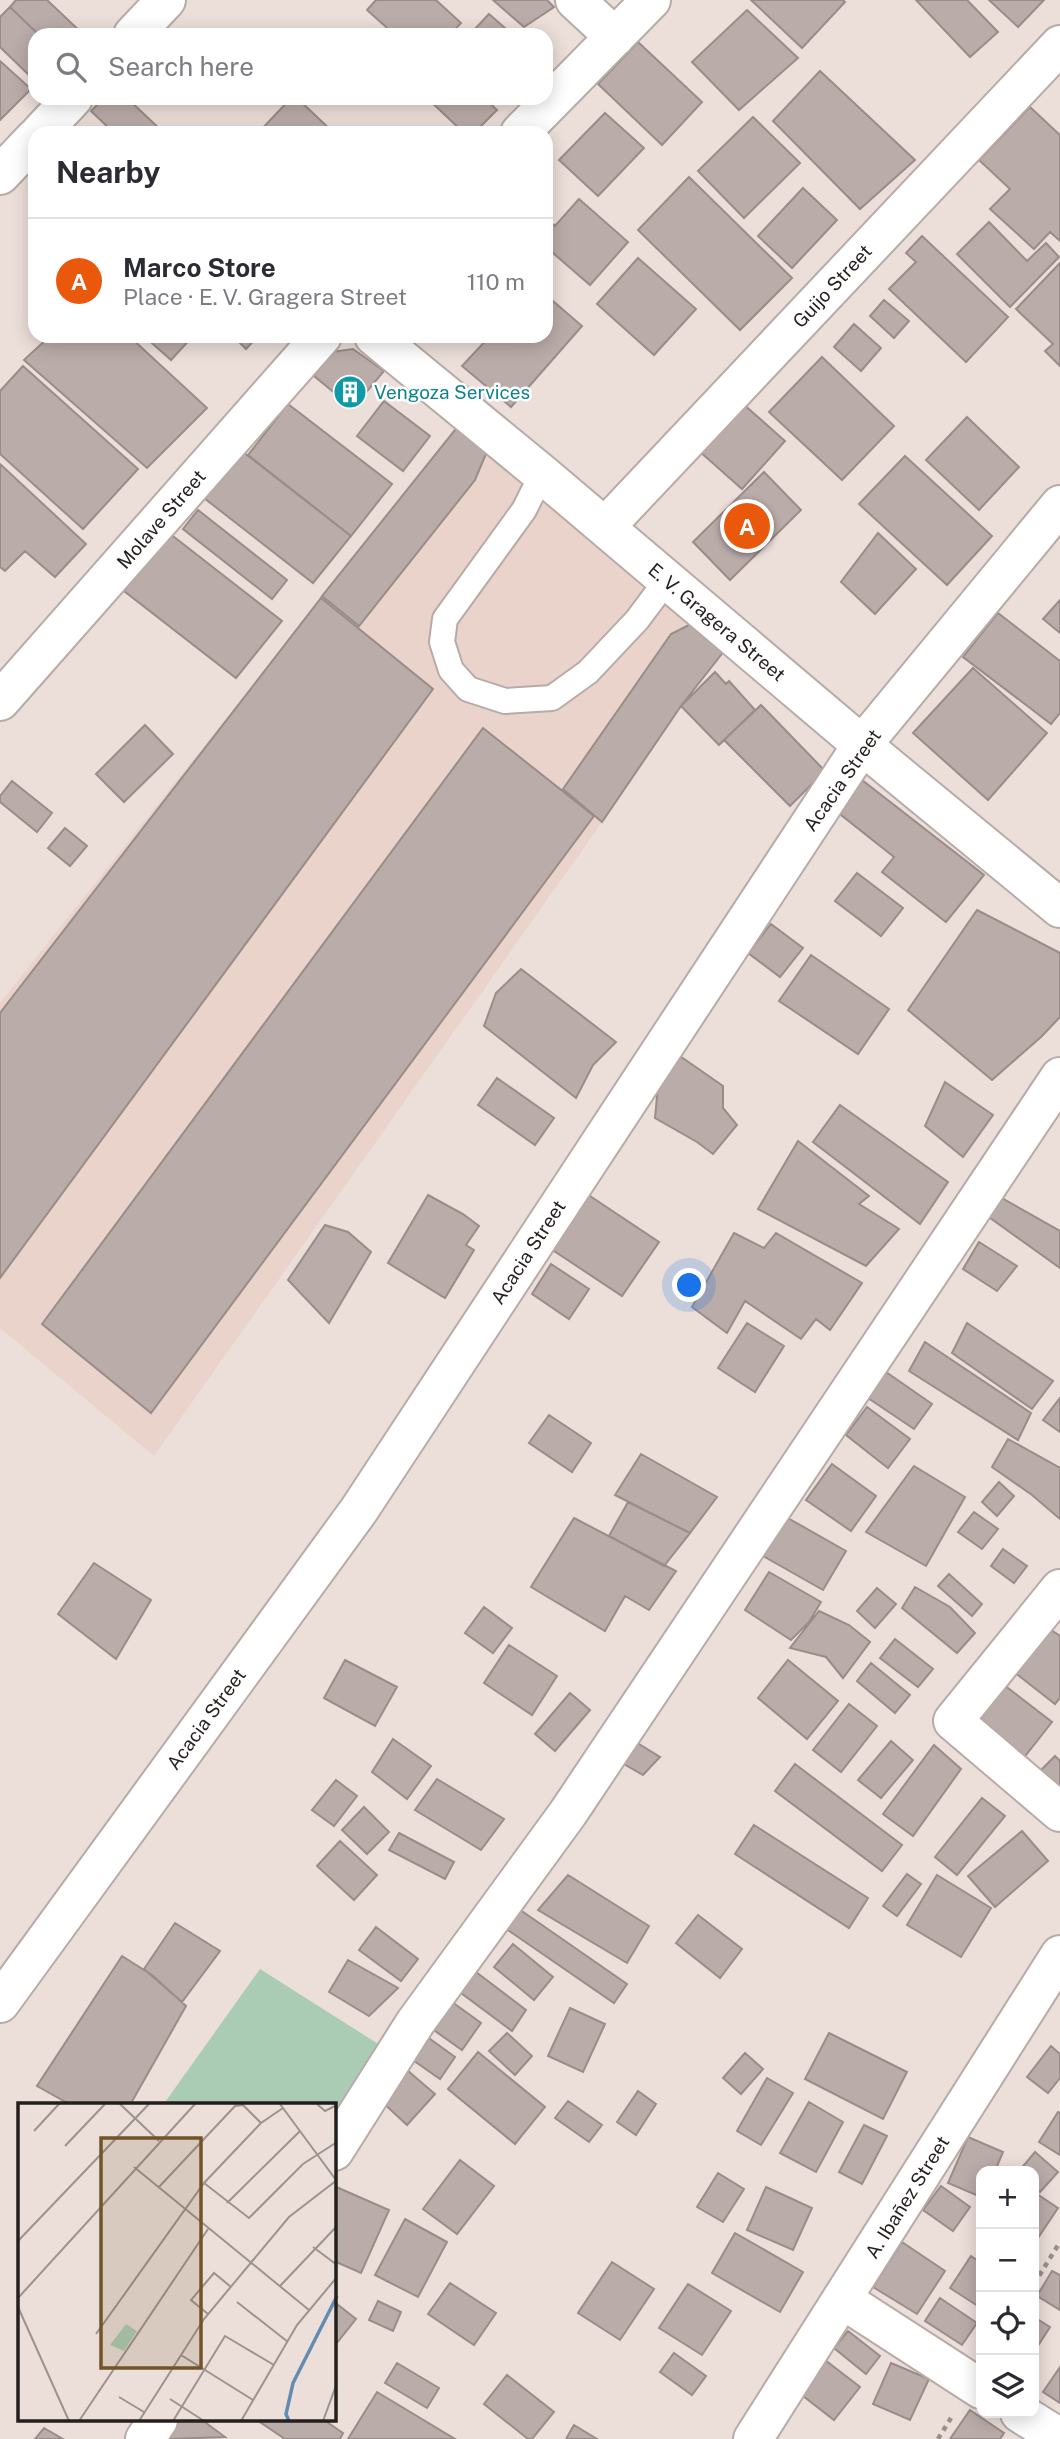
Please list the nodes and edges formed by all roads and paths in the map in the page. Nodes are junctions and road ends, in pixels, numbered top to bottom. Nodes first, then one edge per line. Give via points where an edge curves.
1 (166, 0) edge
2 (576, 0) edge
3 (651, 0) edge
4 (140, 28) edge
5 (615, 37) junction
6 (1060, 45) edge
7 (553, 100) edge
8 (66, 105) edge
9 (548, 105) edge
10 (47, 126) edge
11 (527, 126) edge
12 (28, 145) edge
13 (0, 175) edge
14 (316, 343) edge
15 (383, 343) edge
16 (542, 474) junction
17 (1060, 505) edge
18 (605, 527) junction
19 (667, 580) junction
20 (0, 701) edge
21 (862, 745) junction
22 (1060, 908) edge
23 (1060, 1077) edge
24 (1060, 1589) edge
25 (1060, 1812) edge
26 (1060, 1955) edge
27 (0, 2003) edge
28 (336, 2148) edge
29 (1060, 2242) edge
30 (1039, 2276) edge
31 (842, 2299) junction
32 (976, 2386) edge
33 (1028, 2418) edge
34 (157, 2422) edge
35 (1060, 2438) edge
36 (145, 2439) edge
37 (753, 2439) edge

1 - 4 street
2 - 5 street
3 - 5 street
5 - 7 street
6 - 18 street, Guijo Street
8 - 10 street
9 - 11 street
12 - 13 street
14 - 20 street, Molave Street
15 - 16 street, E. V. Gragera Street
16 - 18 street, E. V. Gragera Street
16 - 19 lane via 524,510 445,618 442,642 451,670 468,689 505,701 552,698 587,672 637,620
17 - 21 street, Acacia Street
18 - 19 street, E. V. Gragera Street
19 - 21 street, E. V. Gragera Street
21 - 22 street, E. V. Gragera Street
21 - 27 street, Acacia Street via 359,1510
23 - 28 street via 568,1813 415,2023
24 - 25 street via 953,1721
26 - 31 street, A. Ibañez Street
29 - 30 path
31 - 32 street
31 - 37 street, A. Ibañez Street
33 - 35 street
34 - 36 street

